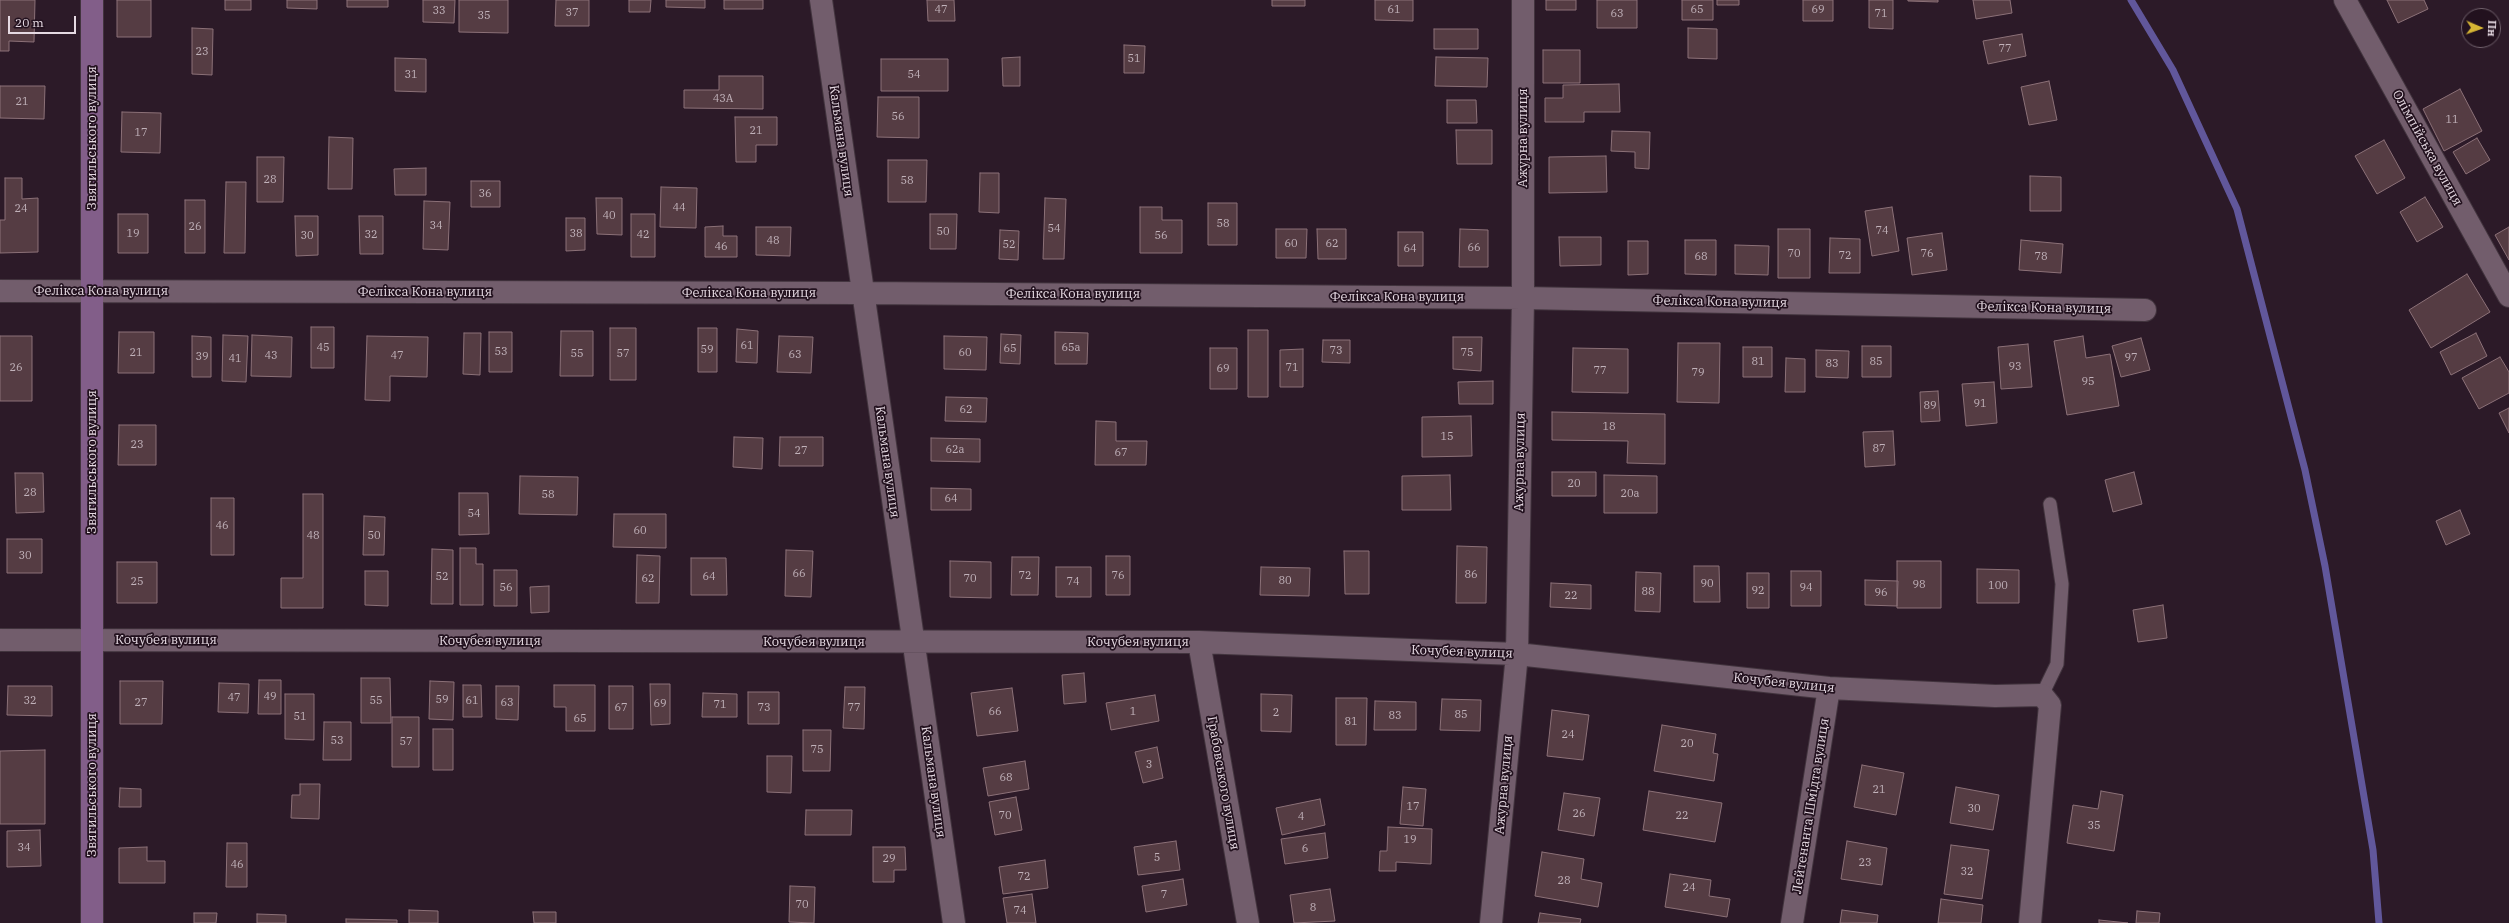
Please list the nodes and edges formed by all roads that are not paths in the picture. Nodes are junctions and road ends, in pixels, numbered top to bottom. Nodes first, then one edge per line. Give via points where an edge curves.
1 (92, 0) edge
2 (821, 0) edge
3 (1523, 0) edge
4 (2345, 0) edge
5 (0, 291) edge
6 (92, 291) junction
7 (863, 293) junction
8 (2509, 296) edge
9 (1523, 298) junction
10 (2145, 310) dead end
11 (2050, 504) dead end
12 (0, 640) edge
13 (92, 640) junction
14 (913, 642) junction
15 (1199, 642) junction
16 (1517, 654) junction
17 (1829, 688) junction
18 (2042, 695) junction
19 (92, 923) edge
20 (954, 923) edge
21 (1248, 923) edge
22 (1491, 923) edge
23 (1792, 923) edge
24 (2030, 923) edge

1 - 6 street, Звягильського вулиця
2 - 7 street, Кальмана вулиця
3 - 9 street, Ажурна вулиця
4 - 8 street, Олімпійська вулиця
5 - 6 street, Фелікса Кона вулиця
6 - 7 street, Фелікса Кона вулиця
6 - 13 street, Звягильського вулиця
7 - 9 street, Фелікса Кона вулиця
7 - 14 street, Кальмана вулиця
9 - 10 street, Фелікса Кона вулиця
9 - 16 street, Ажурна вулиця
11 - 18 lane via 2062,584 2057,664
12 - 13 street, Кочубея вулиця
13 - 14 street, Кочубея вулиця
13 - 19 street, Звягильського вулиця
14 - 15 street, Кочубея вулиця
14 - 20 street, Кальмана вулиця
15 - 16 street, Кочубея вулиця
15 - 21 street, Грабовського вулиця
16 - 17 street, Кочубея вулиця
16 - 22 street, Ажурна вулиця
17 - 18 street, Кочубея вулиця via 1994,696
17 - 23 street, Лейтенанта Шмідта вулиця
18 - 24 street via 2050,705

